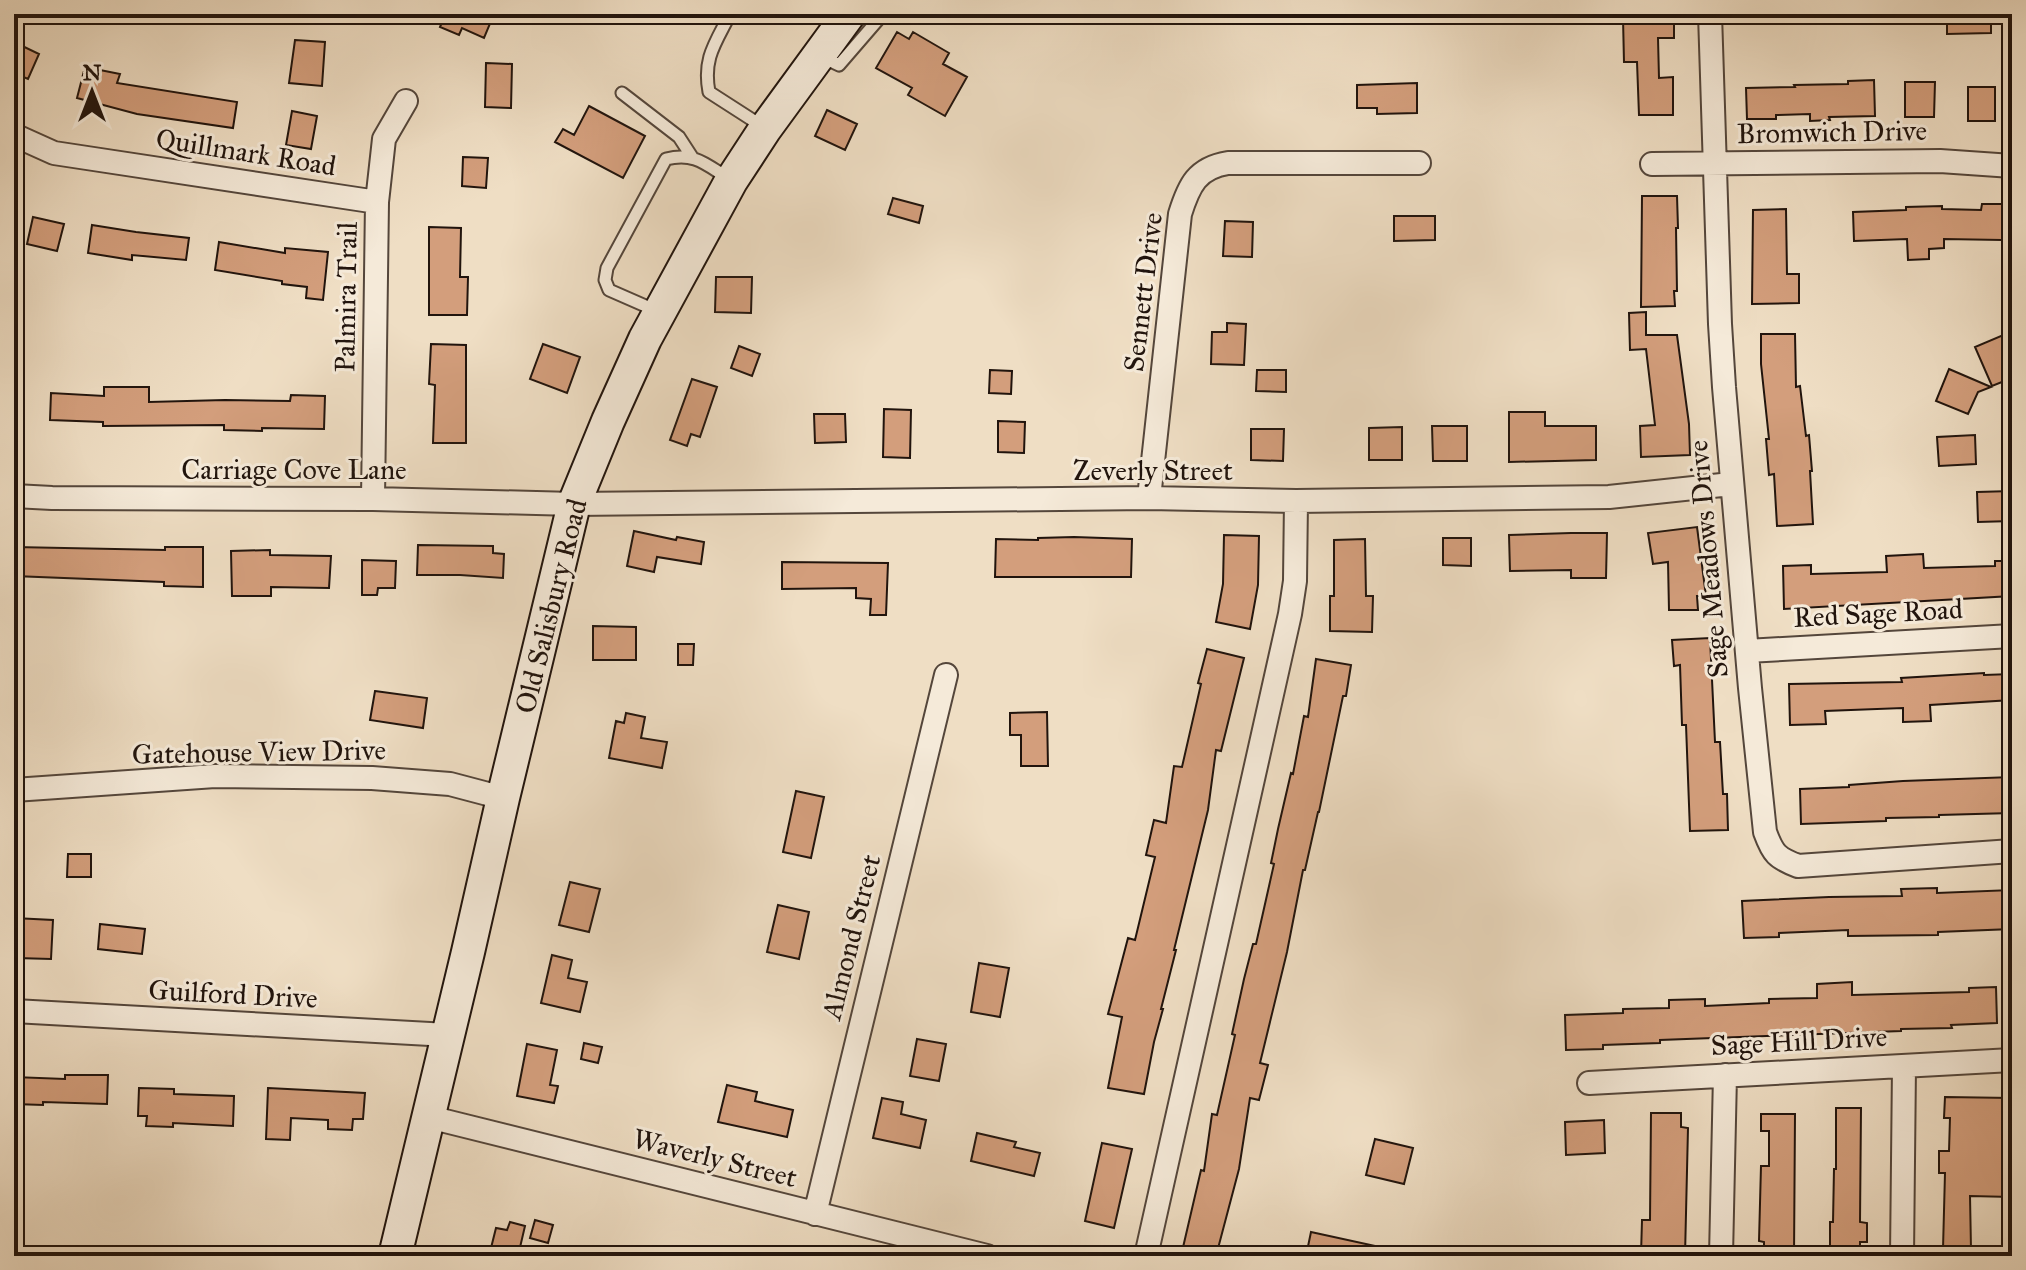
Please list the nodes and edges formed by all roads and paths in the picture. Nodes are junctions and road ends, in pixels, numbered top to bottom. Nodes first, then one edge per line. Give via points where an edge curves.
1 (733, 14) edge
2 (849, 14) edge
3 (883, 14) edge
4 (1710, 14) edge
5 (818, 55) junction
6 (622, 93) dead end
7 (406, 101) dead end
8 (765, 129) junction
9 (14, 135) edge
10 (692, 157) junction
11 (1419, 163) dead end
12 (1652, 164) dead end
13 (1715, 164) junction
14 (2012, 166) edge
15 (731, 181) junction
16 (377, 202) junction
17 (658, 312) junction
18 (1731, 484) junction
19 (14, 496) edge
20 (1149, 498) junction
21 (373, 499) junction
22 (1296, 501) junction
23 (574, 504) junction
24 (2012, 636) edge
25 (1747, 651) junction
26 (946, 675) dead end
27 (14, 790) edge
28 (503, 798) junction
29 (2012, 851) edge
30 (14, 1011) edge
31 (448, 1035) junction
32 (2012, 1060) edge
33 (1904, 1066) junction
34 (1725, 1075) junction
35 (1589, 1083) dead end
36 (429, 1117) junction
37 (815, 1214) junction
38 (395, 1256) edge
39 (987, 1256) edge
40 (1146, 1256) edge
41 (1721, 1256) edge
42 (1902, 1256) edge

1 - 8 lane via 710,53 709,92
2 - 5 main road, Old Salisbury Road
3 - 5 lane via 839,65
4 - 13 street, Sage Meadows Drive
5 - 8 main road, Old Salisbury Road
6 - 10 lane via 679,137
7 - 16 street, Palmira Trail via 384,139
8 - 15 main road, Old Salisbury Road
9 - 16 street, Quillmark Road via 54,153
10 - 15 lane
10 - 17 lane via 666,159 607,268 609,290
11 - 20 street, Sennett Drive via 1228,163 1213,165 1196,179 1180,214
12 - 13 street, Bromwich Drive
13 - 14 street, Bromwich Drive via 1940,161
13 - 18 street, Sage Meadows Drive
15 - 17 main road, Old Salisbury Road
16 - 21 street, Palmira Trail
17 - 23 main road, Old Salisbury Road
18 - 22 street, Zeverly Street via 1609,497
18 - 25 street, Sage Meadows Drive
19 - 21 street, Carriage Cove Lane
20 - 22 street, Zeverly Street
20 - 23 street, Zeverly Street
21 - 23 street, Carriage Cove Lane
22 - 40 street via 1290,614
23 - 28 main road, Old Salisbury Road
24 - 25 street, Red Sage Road
25 - 29 street, Sage Meadows Drive via 1765,832 1779,859 1798,866
26 - 37 street, Almond Street
27 - 28 street, Gatehouse View Drive via 215,776 372,778 450,784
28 - 31 main road, Old Salisbury Road
30 - 31 street, Guilford Drive
31 - 36 main road, Old Salisbury Road
32 - 33 street, Sage Hill Drive
33 - 34 street, Sage Hill Drive
33 - 42 street
34 - 35 street, Sage Hill Drive
34 - 41 street
36 - 37 street, Waverly Street
36 - 38 main road, Old Salisbury Road
37 - 39 street, Waverly Street

